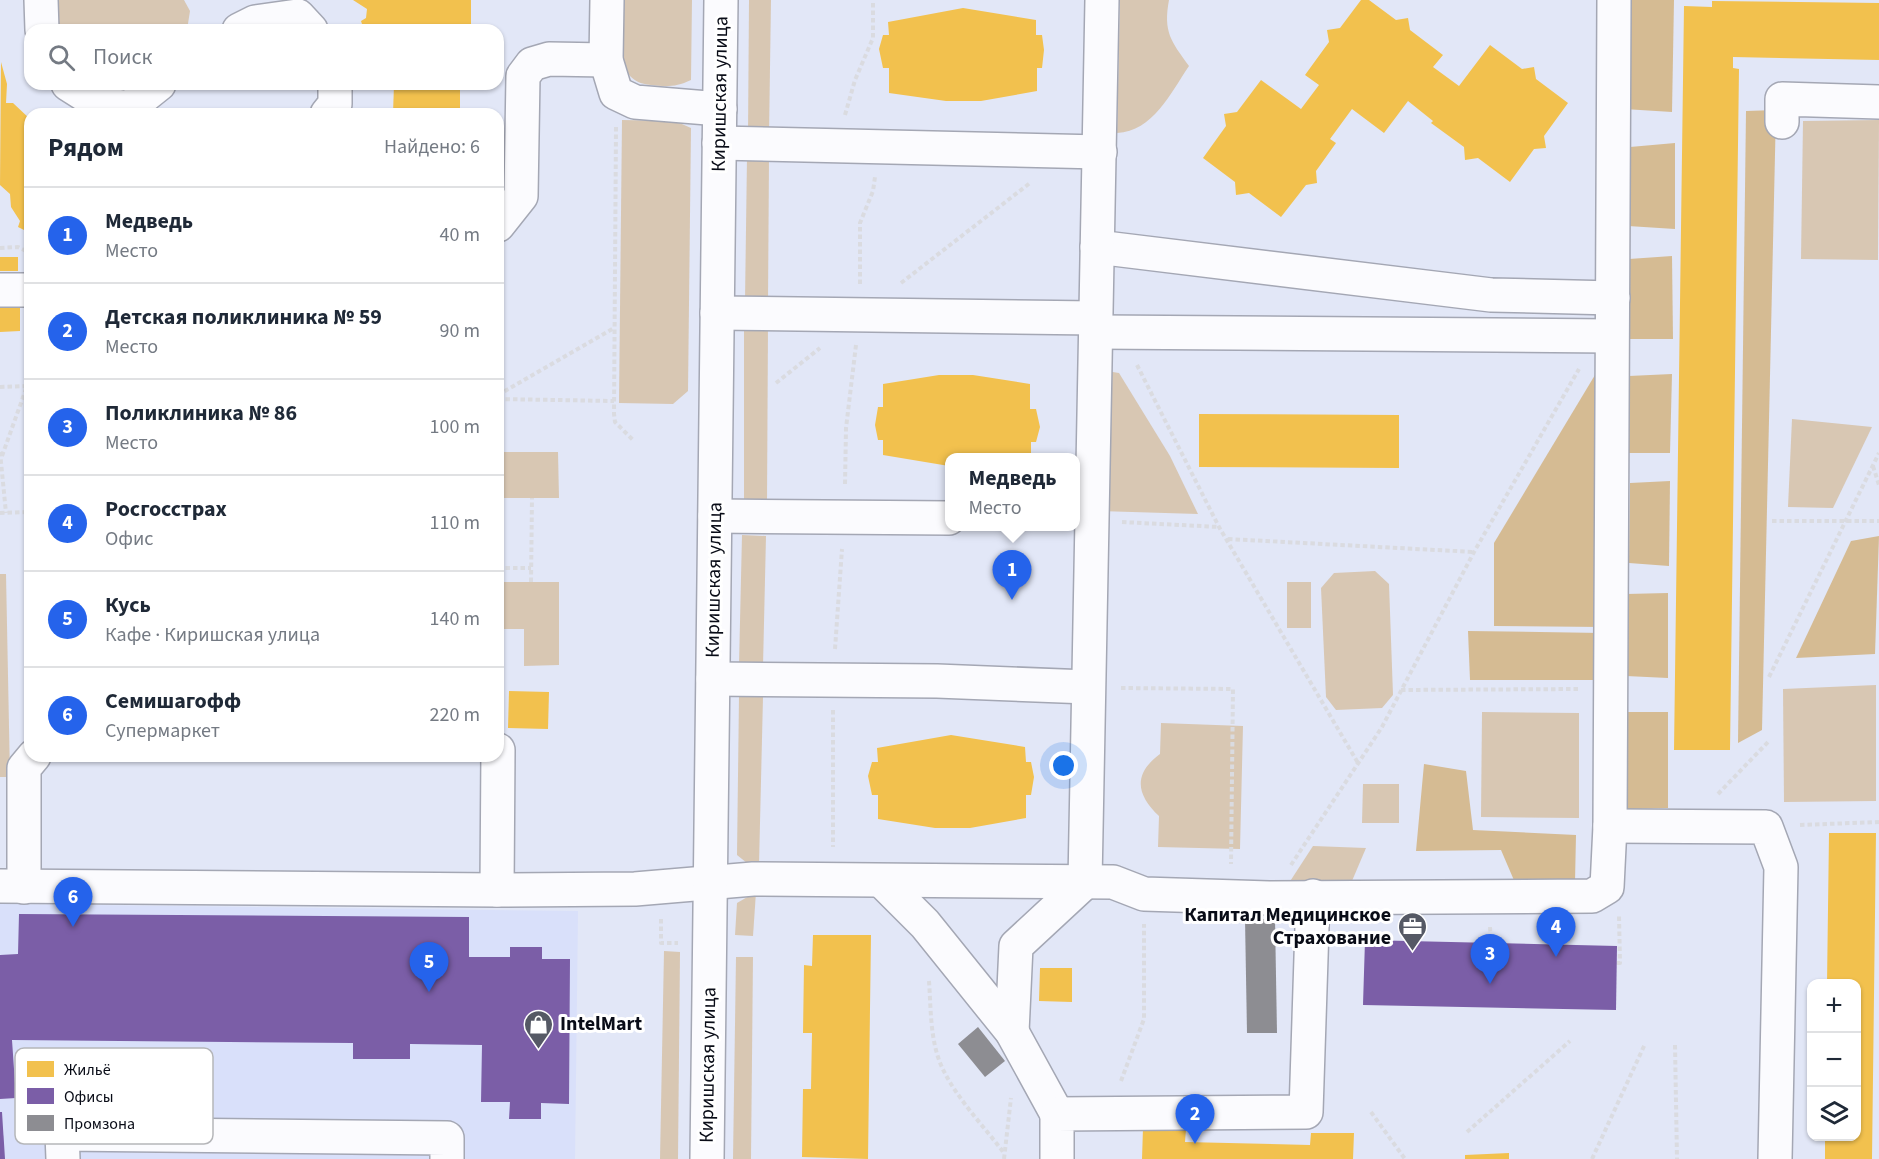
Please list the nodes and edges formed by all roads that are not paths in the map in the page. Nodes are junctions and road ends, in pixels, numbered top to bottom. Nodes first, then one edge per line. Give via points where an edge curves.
1 (41, 0) edge
2 (607, 0) edge
3 (721, 0) edge
4 (1102, 0) edge
5 (1614, 0) edge
6 (42, 24) edge
7 (251, 24) edge
8 (305, 24) edge
9 (606, 60) junction
10 (78, 90) edge
11 (153, 90) edge
12 (335, 90) edge
13 (1879, 102) edge
14 (122, 108) edge
15 (137, 108) edge
16 (332, 108) edge
17 (720, 109) junction
18 (1782, 122) dead end
19 (719, 142) junction
20 (1085, 152) junction
21 (504, 217) edge
22 (1097, 247) junction
23 (0, 290) edge
24 (24, 290) edge
25 (1612, 298) junction
26 (717, 313) junction
27 (1104, 328) junction
28 (1604, 337) junction
29 (715, 516) junction
30 (945, 518) edge
31 (1083, 520) edge
32 (713, 679) junction
33 (1088, 687) junction
34 (29, 762) edge
35 (498, 762) edge
36 (1610, 826) junction
37 (882, 881) junction
38 (1085, 882) junction
39 (710, 883) junction
40 (12, 887) edge
41 (497, 890) junction
42 (1313, 896) junction
43 (1018, 1043) junction
44 (1057, 1114) junction
45 (213, 1136) edge
46 (62, 1144) edge
47 (63, 1159) edge
48 (447, 1159) edge
49 (707, 1159) edge
50 (1057, 1159) edge
51 (1775, 1159) edge

1 - 6 street
2 - 9 street
3 - 17 street, Киришская улица
4 - 20 street
5 - 25 street
7 - 8 street via 298,16
9 - 17 street via 616,93 634,102
9 - 21 street via 549,59 532,64 523,76 521,196
10 - 14 street via 98,102
11 - 15 street
12 - 16 street
13 - 18 street via 1782,99
17 - 19 street, Киришская улица
19 - 20 street
19 - 26 street, Киришская улица
20 - 22 street
22 - 25 street via 1491,295
22 - 27 street
23 - 24 street
25 - 28 street
26 - 27 street via 860,315
26 - 29 street, Киришская улица
27 - 28 street
27 - 31 street
28 - 36 street
29 - 30 street
29 - 32 street, Киришская улица
31 - 33 street
32 - 33 street
32 - 39 street, Киришская улица
33 - 38 street
34 - 40 street via 24,768
35 - 41 street
36 - 42 street via 1608,887 1592,896
36 - 51 street via 1766,827 1781,867
37 - 38 street
37 - 39 street via 753,879
37 - 43 street via 925,924
38 - 42 street via 1113,882 1144,894
38 - 43 street via 1016,946
39 - 41 street via 635,889
39 - 49 street, Киришская улица
40 - 41 street
42 - 44 street via 1306,1112
43 - 44 street
44 - 50 street
45 - 48 street via 447,1138
46 - 47 street

